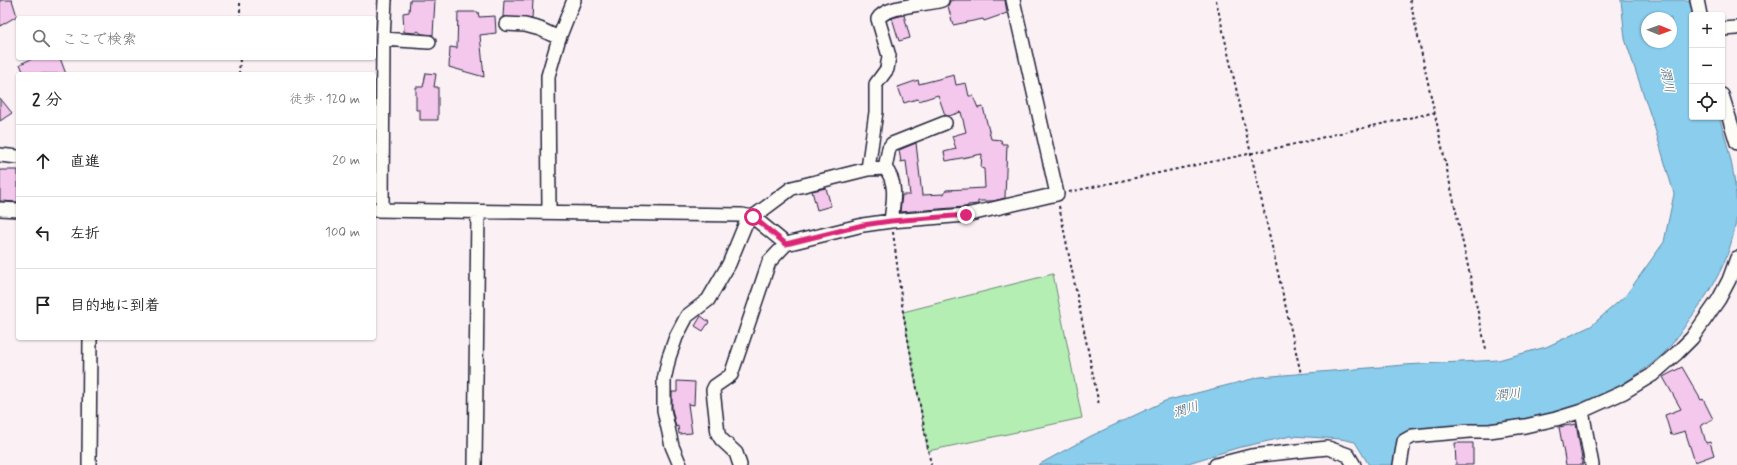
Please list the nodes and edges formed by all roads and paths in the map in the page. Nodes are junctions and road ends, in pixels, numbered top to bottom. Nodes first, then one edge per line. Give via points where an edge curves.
1 (240, 0) edge
2 (385, 0) edge
3 (574, 0) edge
4 (942, 0) edge
5 (1013, 0) edge
6 (1216, 0) edge
7 (1410, 0) edge
8 (1697, 0) edge
9 (1699, 12) edge
10 (240, 16) edge
11 (506, 24) dead end
12 (1737, 28) edge
13 (1725, 29) edge
14 (559, 38) junction
15 (383, 40) junction
16 (429, 42) dead end
17 (240, 60) edge
18 (239, 72) edge
19 (1725, 105) edge
20 (1436, 112) junction
21 (945, 124) dead end
22 (1737, 143) edge
23 (1251, 154) junction
24 (0, 155) edge
25 (16, 157) edge
26 (885, 168) junction
27 (868, 169) junction
28 (1057, 194) junction
29 (0, 209) edge
30 (16, 210) edge
31 (378, 210) edge
32 (550, 211) junction
33 (478, 212) junction
34 (753, 217) junction
35 (891, 221) junction
36 (786, 244) junction
37 (1737, 258) edge
38 (90, 340) edge
39 (1486, 349) dead end
40 (1302, 374) dead end
41 (1099, 405) dead end
42 (1582, 411) junction
43 (88, 465) edge
44 (475, 465) edge
45 (680, 465) edge
46 (740, 465) edge
47 (930, 465) edge
48 (1216, 465) edge
49 (1354, 465) edge
50 (1400, 465) edge
51 (1592, 465) edge

1 - 10 path
2 - 15 street
3 - 14 street
4 - 27 street via 894,9 880,15 878,19 889,62 876,84 876,112
5 - 28 street
6 - 23 path
7 - 20 path
8 - 9 street
11 - 14 street via 540,29
12 - 13 street
14 - 32 street via 548,76
15 - 16 street
15 - 31 street
17 - 18 path
19 - 22 street
20 - 23 path
20 - 39 path
21 - 26 street via 892,144
23 - 28 path
23 - 40 path
24 - 25 street
26 - 27 street
26 - 35 street via 895,192
27 - 34 street via 792,188
28 - 35 street via 966,215
28 - 41 path
29 - 30 street
31 - 33 street
32 - 33 street
32 - 34 street
33 - 44 street
34 - 36 street
34 - 45 street via 745,225 729,264 708,300 687,316 669,357 664,380 664,410 672,446
35 - 36 street via 842,229
35 - 47 path via 903,312
36 - 46 street via 769,262 731,375 715,386 714,390 718,434 736,453
37 - 42 street via 1719,299 1692,338 1677,353 1652,375 1624,392
38 - 43 street
42 - 50 street via 1525,426 1413,436 1404,441
42 - 51 street
48 - 49 street via 1251,456 1328,448 1348,455

